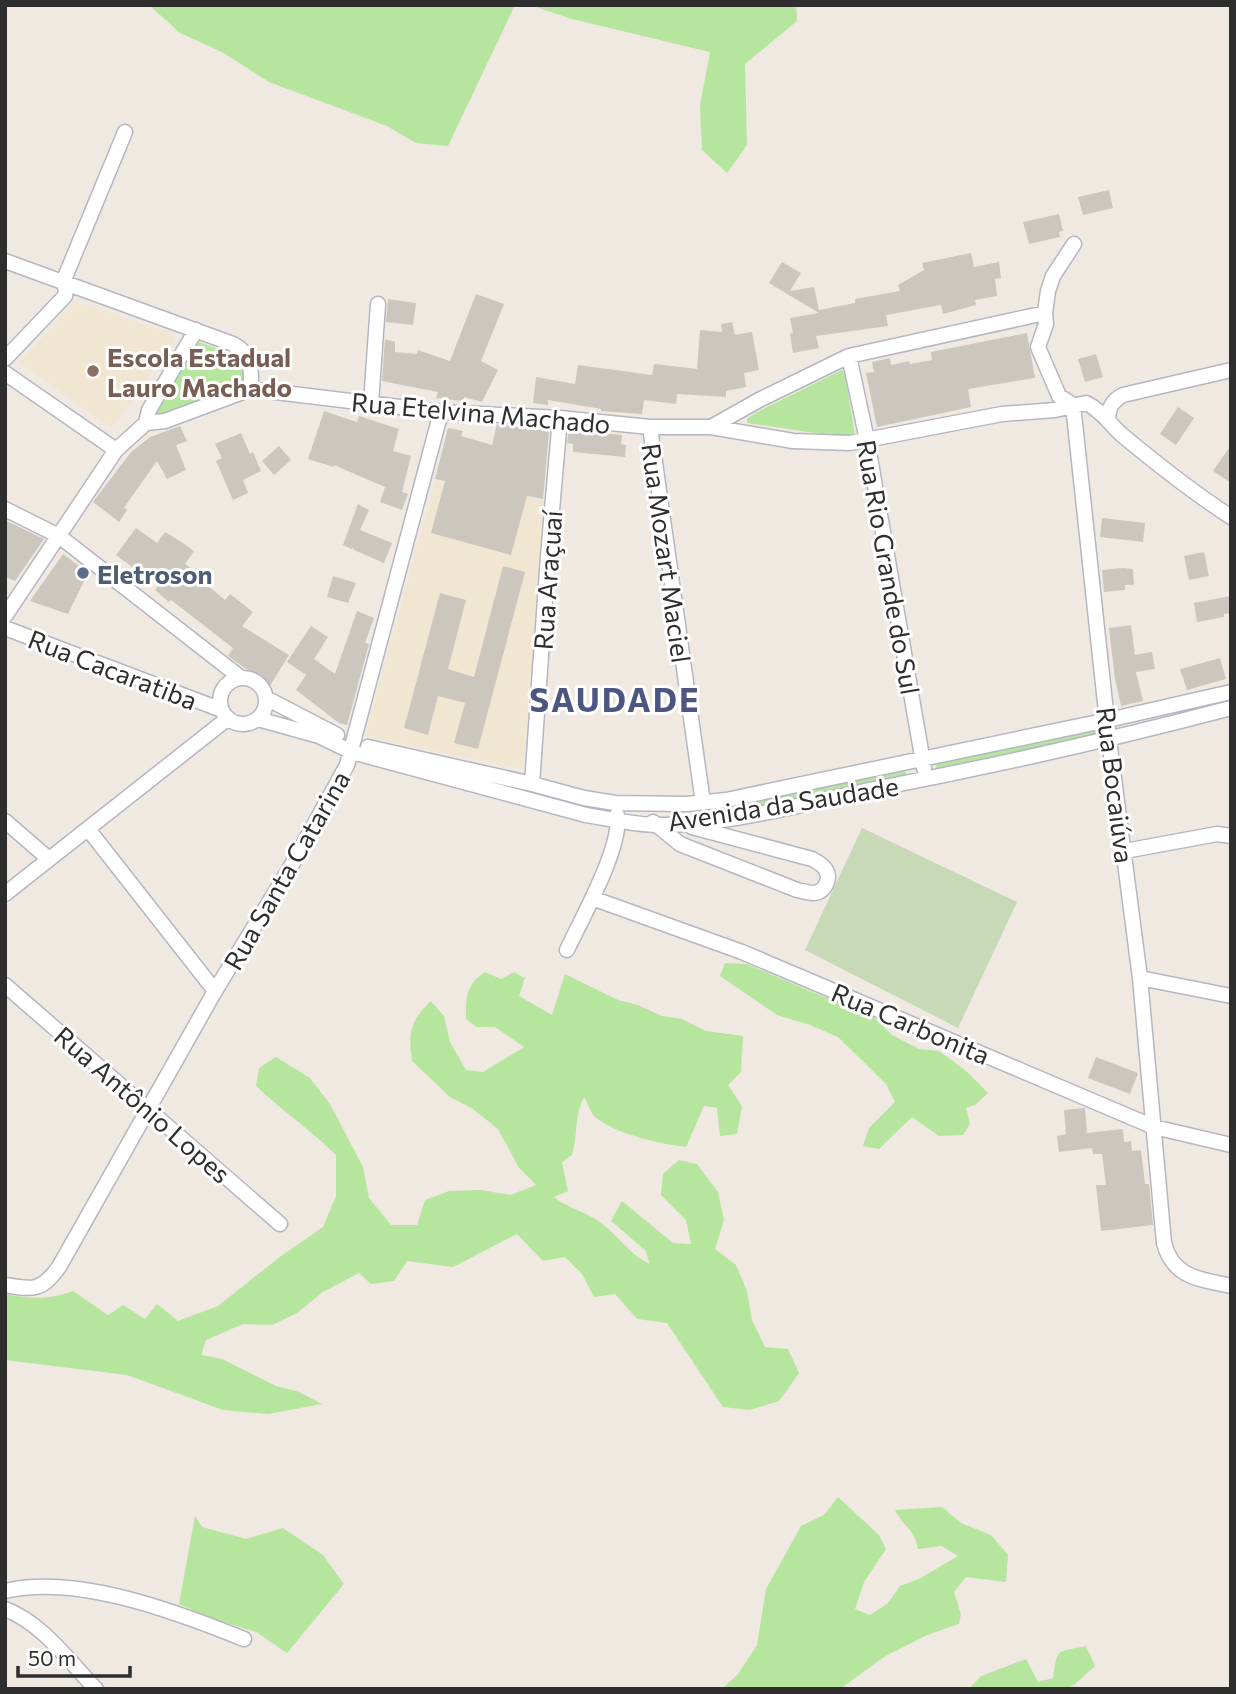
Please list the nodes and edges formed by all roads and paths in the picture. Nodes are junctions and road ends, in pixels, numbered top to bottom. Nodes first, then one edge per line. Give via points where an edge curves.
1 (125, 132) dead end
2 (1074, 243) dead end
3 (5, 261) edge
4 (63, 282) junction
5 (378, 304) dead end
6 (1045, 313) junction
7 (196, 330) junction
8 (849, 356) junction
9 (5, 359) edge
10 (1231, 370) edge
11 (5, 373) edge
12 (251, 389) junction
13 (371, 404) junction
14 (1073, 405) junction
15 (442, 411) junction
16 (560, 418) junction
17 (1108, 421) junction
18 (146, 423) junction
19 (650, 427) junction
20 (711, 427) junction
21 (867, 440) junction
22 (116, 450) junction
23 (5, 509) edge
24 (1231, 517) edge
25 (60, 536) junction
26 (5, 616) edge
27 (5, 628) edge
28 (242, 678) junction
29 (1231, 692) edge
30 (266, 698) junction
31 (1231, 708) edge
32 (225, 714) junction
33 (258, 719) junction
34 (1108, 720) junction
35 (1110, 740) junction
36 (353, 748) junction
37 (922, 760) junction
38 (925, 779) junction
39 (532, 784) junction
40 (615, 803) junction
41 (636, 803) junction
42 (703, 803) junction
43 (663, 804) junction
44 (5, 821) edge
45 (618, 821) junction
46 (681, 824) junction
47 (656, 825) junction
48 (88, 830) junction
49 (1231, 836) edge
50 (1125, 851) junction
51 (49, 859) junction
52 (5, 894) edge
53 (592, 898) junction
54 (567, 950) dead end
55 (1140, 978) junction
56 (5, 985) edge
57 (215, 991) junction
58 (1231, 996) edge
59 (148, 1108) junction
60 (1154, 1127) junction
61 (1231, 1145) edge
62 (280, 1224) dead end
63 (5, 1285) edge
64 (1231, 1286) edge
65 (5, 1591) edge
66 (5, 1609) edge
67 (244, 1639) dead end
68 (96, 1689) edge

1 - 4 street
2 - 6 street via 1053,276
3 - 4 street
4 - 7 street
4 - 9 street via 66,289 61,302
5 - 13 street
6 - 8 street, Rua Etelvina Machado
6 - 14 street via 1038,346 1059,396
7 - 12 street via 243,349 251,367
7 - 18 street via 149,410
8 - 20 street, Rua Etelvina Machado
8 - 21 street, Rua Rio Grande do Sul
10 - 17 street via 1123,395 1108,410
11 - 22 street
12 - 13 street, Rua Etelvina Machado
12 - 18 street via 165,421
13 - 15 street, Rua Etelvina Machado
14 - 17 street, Rua Etelvina Machado via 1086,402
14 - 21 street, Rua Etelvina Machado
14 - 34 street, Rua Bocaiúva
15 - 16 street, Rua Etelvina Machado
15 - 36 street, Rua Santa Catarina
16 - 19 street, Rua Etelvina Machado
16 - 39 street, Rua Araçuaí
17 - 24 street, Rua Etelvina Machado via 1194,494
18 - 22 street
19 - 20 street, Rua Etelvina Machado
19 - 42 street, Rua Mozart Maciel
20 - 21 street, Rua Etelvina Machado via 824,444
21 - 37 street, Rua Rio Grande do Sul
22 - 25 street
23 - 25 street
25 - 26 street
25 - 28 street
27 - 32 street, Rua Cacaratiba
28 - 30 street via 262,687
28 - 32 street via 226,685 222,693
29 - 34 street, Avenida da Saudade
30 - 33 street
30 - 36 street, Avenida da Saudade
31 - 35 street, Avenida da Saudade
32 - 33 street via 243,724
32 - 48 street
33 - 36 street, Avenida da Saudade
34 - 35 street, Rua Bocaiúva
34 - 37 street, Avenida da Saudade
35 - 38 street, Avenida da Saudade
35 - 50 street, Rua Bocaiúva
36 - 39 street, Avenida da Saudade
36 - 45 street, Avenida da Saudade
36 - 57 street, Rua Santa Catarina via 292,863
37 - 38 street, Rua Rio Grande do Sul
37 - 42 street, Avenida da Saudade
38 - 46 street, Avenida da Saudade
39 - 40 street, Avenida da Saudade
40 - 41 street, Avenida da Saudade
40 - 45 street
41 - 43 street, Avenida da Saudade
41 - 47 street
42 - 43 street, Avenida da Saudade
43 - 46 street
44 - 51 street
45 - 47 street, Avenida da Saudade
45 - 53 street
46 - 47 street, Avenida da Saudade
46 - 47 street via 813,859 825,868 826,885 821,891 806,892 680,844
48 - 51 street
48 - 57 street
49 - 50 street via 1217,834
50 - 55 street, Rua Bocaiúva
51 - 52 street
53 - 54 street
53 - 60 street, Rua Carbonita via 742,952
55 - 58 street
55 - 60 street, Rua Bocaiúva
56 - 59 street, Rua Antônio Lopes
57 - 59 street, Rua Santa Catarina
59 - 62 street, Rua Antônio Lopes
59 - 63 street, Rua Santa Catarina via 49,1280 38,1288
60 - 61 street, Rua Carbonita
60 - 64 street, Rua Bocaiúva via 1167,1255 1176,1267
65 - 67 street via 43,1587 101,1594 172,1612
66 - 68 street via 36,1626

